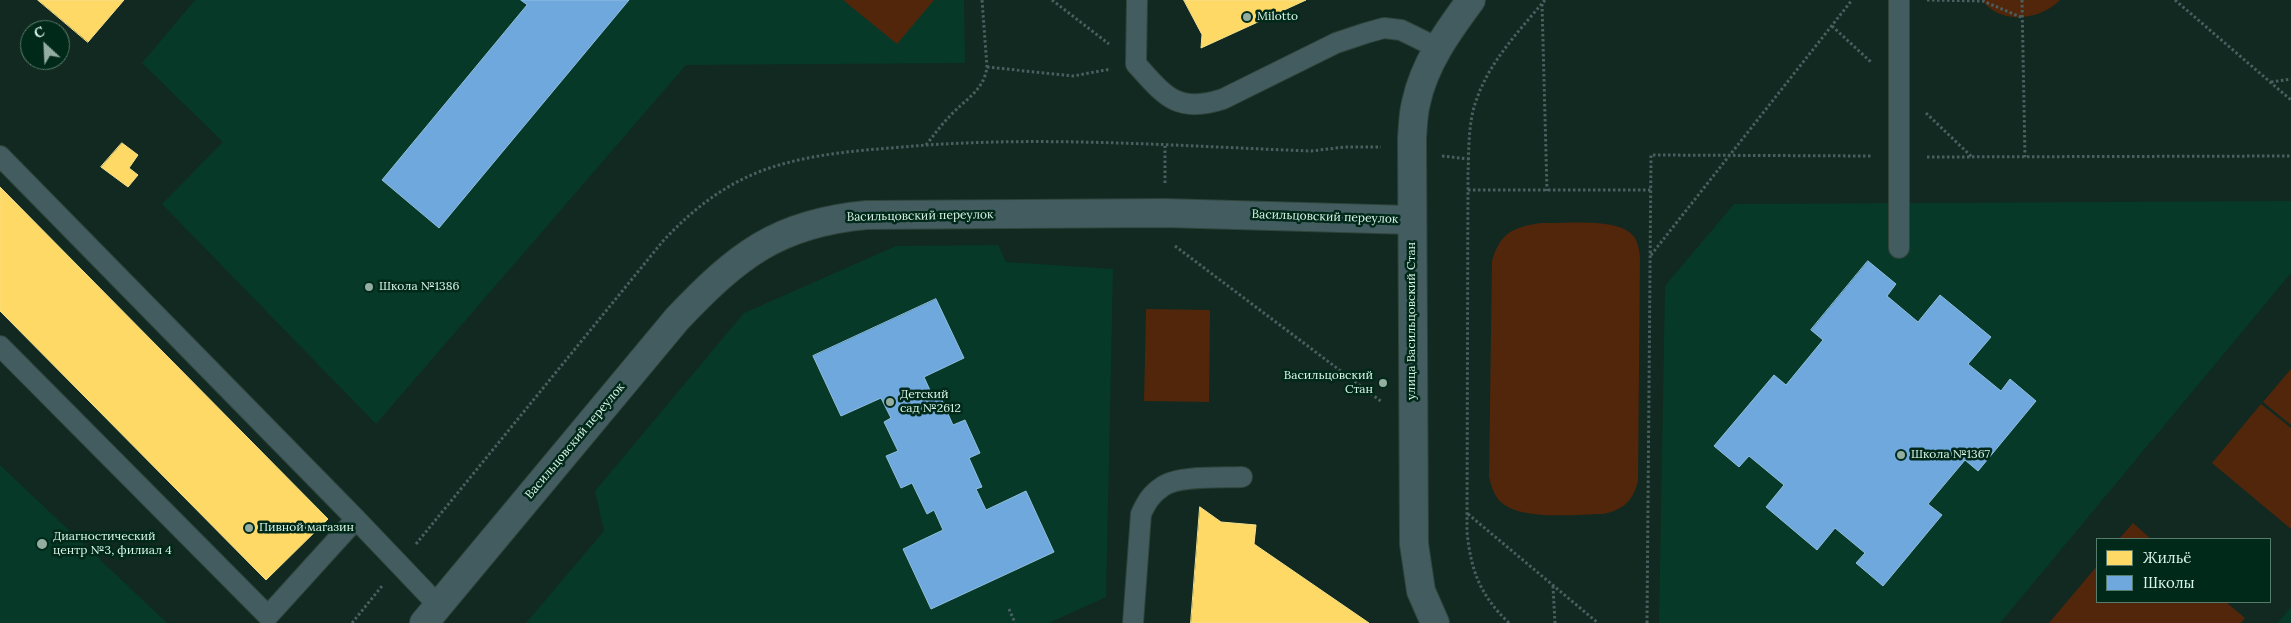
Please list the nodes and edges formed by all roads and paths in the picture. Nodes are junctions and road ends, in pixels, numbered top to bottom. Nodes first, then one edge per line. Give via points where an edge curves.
1 (982, 0) edge
2 (1052, 0) edge
3 (1137, 0) edge
4 (1471, 0) edge
5 (1545, 0) edge
6 (1852, 0) edge
7 (1899, 0) edge
8 (1925, 0) edge
9 (2022, 0) edge
10 (2175, 0) edge
11 (1542, 4) junction
12 (2023, 18) junction
13 (1438, 48) junction
14 (1136, 64) junction
15 (987, 67) junction
16 (2291, 79) edge
17 (2270, 82) junction
18 (2291, 100) edge
19 (926, 145) junction
20 (1165, 146) junction
21 (1412, 151) junction
22 (0, 156) edge
23 (1730, 156) junction
24 (2291, 156) edge
25 (1898, 157) junction
26 (2025, 157) junction
27 (1469, 160) junction
28 (1468, 190) junction
29 (1652, 190) junction
30 (1547, 191) junction
31 (1164, 213) junction
32 (1411, 220) junction
33 (1899, 248) dead end
34 (1650, 256) junction
35 (0, 346) edge
36 (1413, 420) junction
37 (1242, 477) dead end
38 (1467, 513) junction
39 (356, 519) junction
40 (399, 564) junction
41 (1553, 586) junction
42 (1009, 609) dead end
43 (431, 614) edge
44 (352, 623) edge
45 (1015, 623) edge
46 (1133, 623) edge
47 (1435, 623) edge
48 (1508, 623) edge
49 (1555, 623) edge
50 (1598, 623) edge
51 (1647, 623) edge

1 - 15 path
2 - 14 path
3 - 14 lane
4 - 13 street, улица Васильцовский Стан
5 - 11 path
6 - 23 path
7 - 25 lane
8 - 12 path via 1983,1
9 - 12 path
10 - 17 path
11 - 27 path via 1515,35 1486,77 1475,102 1470,126
11 - 30 path
12 - 26 path
13 - 14 lane via 1401,30 1384,28 1336,43 1223,99 1190,106 1174,100
13 - 21 street, улица Васильцовский Стан via 1421,82
14 - 15 path via 1073,76
15 - 19 path via 980,87
16 - 17 path
17 - 18 path
19 - 20 path via 1026,141
19 - 40 path via 818,155 790,161 730,185 708,199 663,241
20 - 21 path via 1311,150 1377,146
20 - 31 path
21 - 27 path
21 - 32 street, улица Васильцовский Стан
22 - 39 lane
23 - 25 path
23 - 29 path via 1652,155
23 - 34 path
24 - 26 path
25 - 26 path
25 - 33 lane
27 - 28 path
28 - 30 path
28 - 38 path
29 - 30 path
29 - 34 path
31 - 32 street, Васильцовский переулок
31 - 36 path via 1164,237 1383,402
31 - 43 street, Васильцовский переулок via 868,215 805,225 773,240 730,266 677,319
32 - 36 street, улица Васильцовский Стан
34 - 51 path
35 - 39 lane via 268,616
36 - 47 street, улица Васильцовский Стан via 1416,570
37 - 46 lane via 1183,480 1163,485 1149,498 1141,514
38 - 41 path
38 - 48 path via 1469,553 1475,576 1484,595
39 - 40 lane
40 - 43 lane
40 - 44 path
41 - 49 path
41 - 50 path
42 - 45 path

